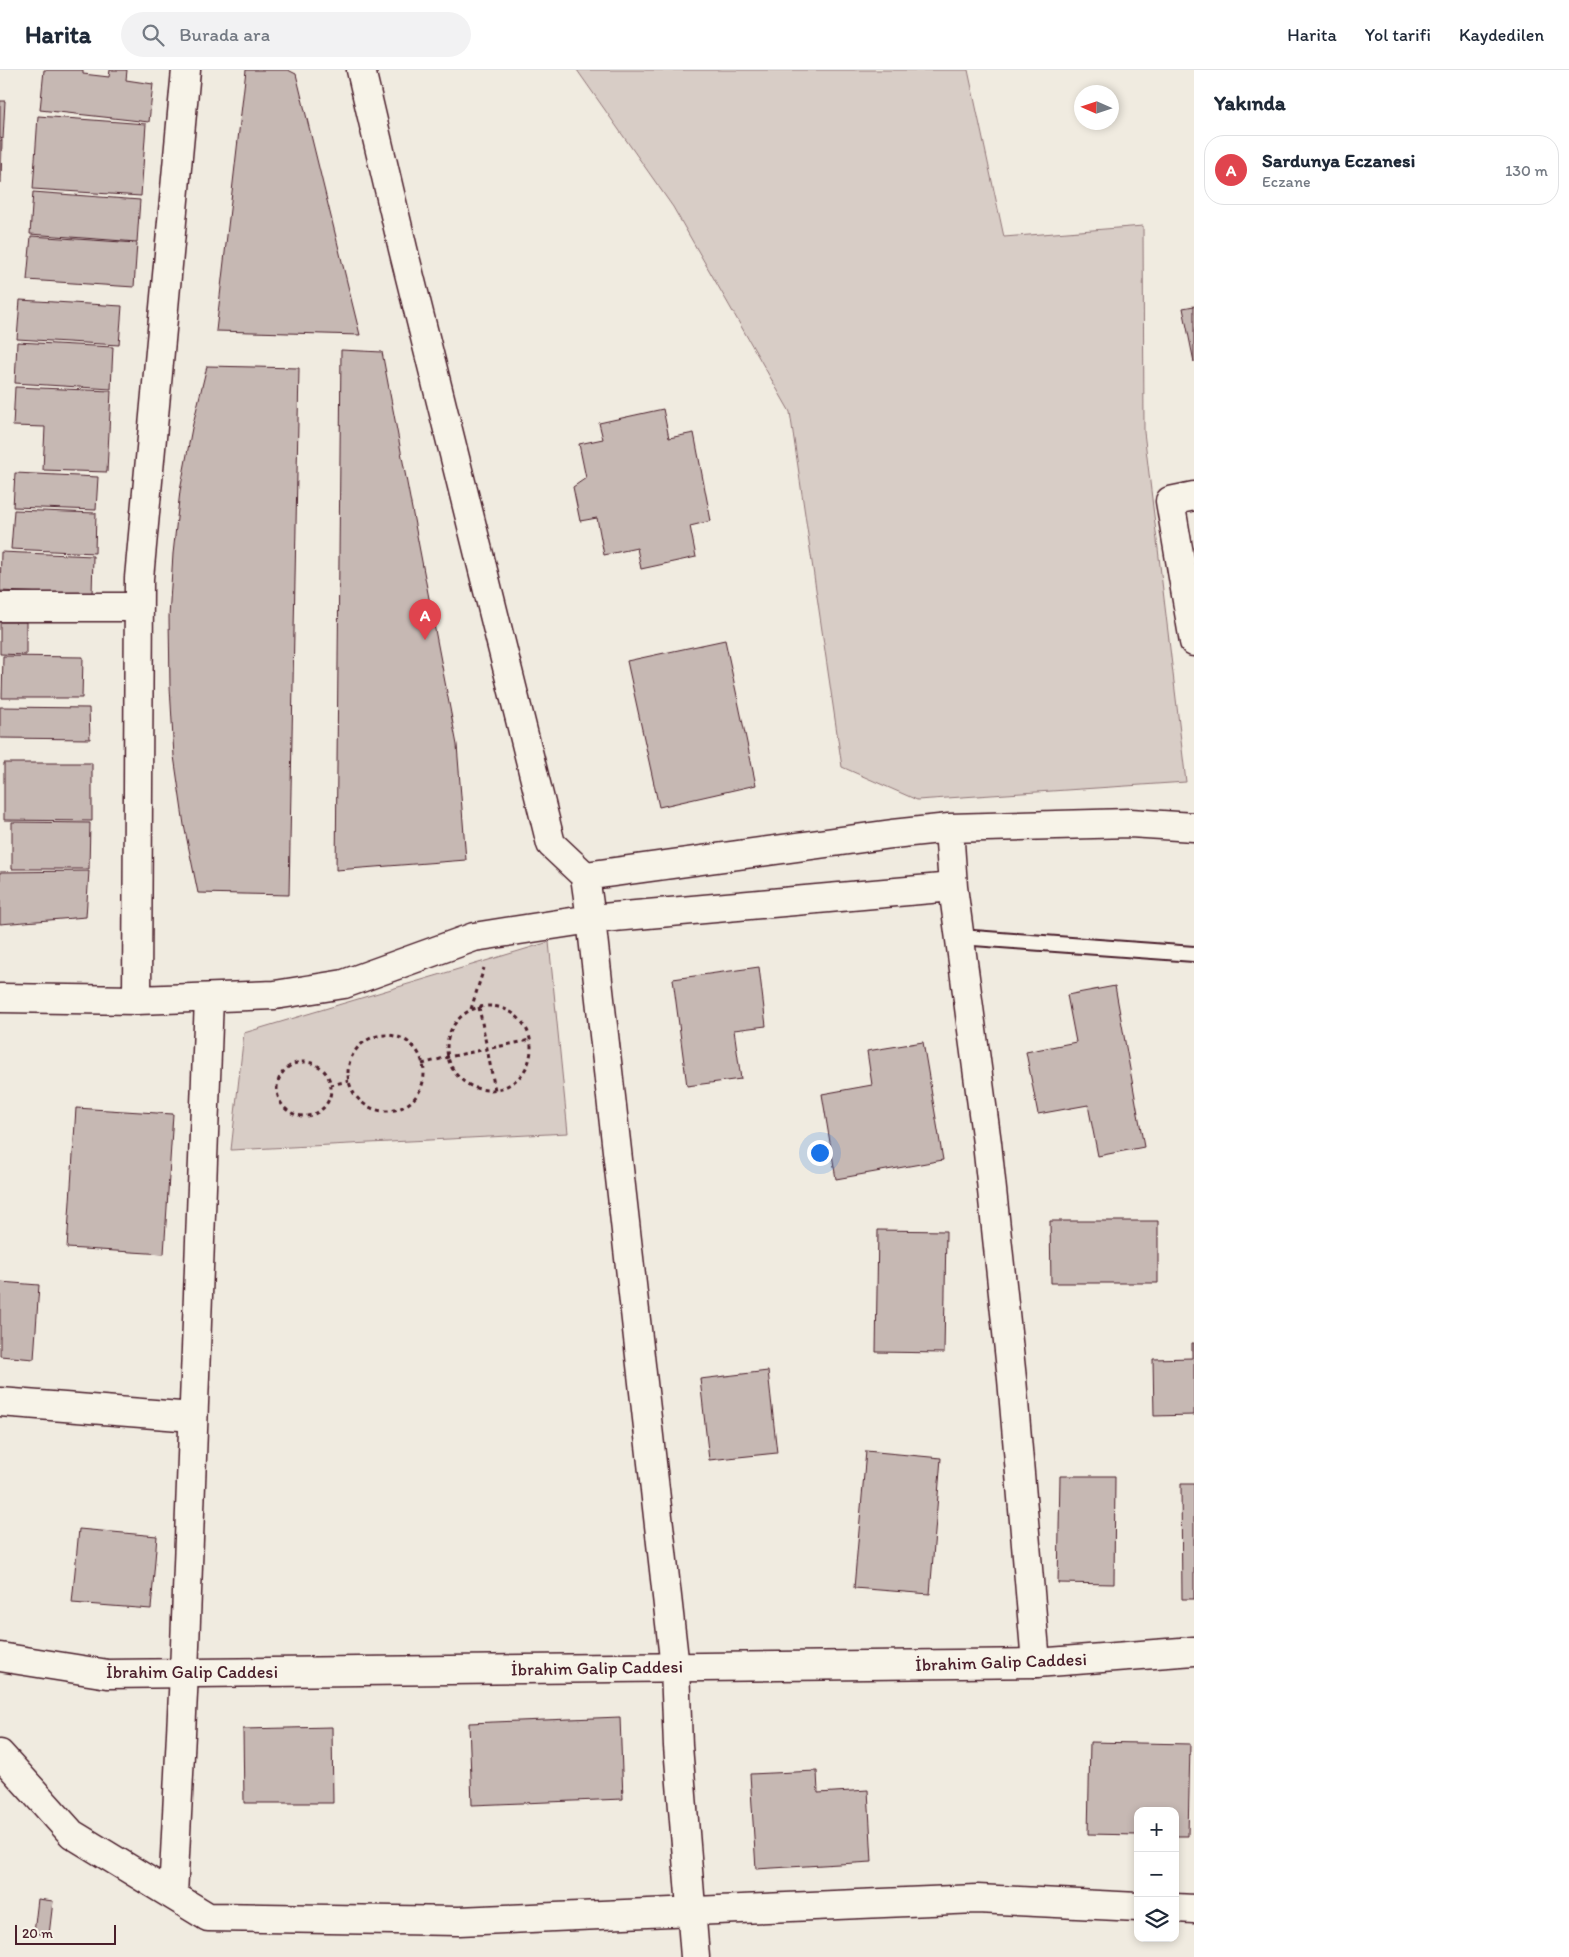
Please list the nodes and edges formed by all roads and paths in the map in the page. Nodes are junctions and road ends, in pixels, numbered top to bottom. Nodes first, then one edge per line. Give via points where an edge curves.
1 (186, 70) edge
2 (362, 70) edge
3 (1194, 496) edge
4 (0, 607) edge
5 (139, 607) junction
6 (1194, 642) edge
7 (949, 828) junction
8 (1194, 828) edge
9 (585, 876) junction
10 (953, 887) junction
11 (592, 919) junction
12 (495, 933) junction
13 (960, 937) junction
14 (1194, 954) edge
15 (0, 998) edge
16 (209, 998) junction
17 (137, 1000) junction
18 (479, 1007) junction
19 (470, 1010) junction
20 (530, 1040) junction
21 (487, 1049) junction
22 (448, 1057) junction
23 (422, 1064) junction
24 (349, 1081) junction
25 (330, 1084) junction
26 (495, 1090) junction
27 (0, 1402) edge
28 (193, 1417) junction
29 (1194, 1651) edge
30 (0, 1657) edge
31 (1036, 1663) junction
32 (675, 1668) junction
33 (184, 1673) junction
34 (0, 1754) edge
35 (173, 1895) junction
36 (1134, 1907) edge
37 (1179, 1908) edge
38 (1194, 1909) edge
39 (692, 1911) junction
40 (695, 1957) edge

1 - 5 street via 139,578
2 - 9 street via 403,249 551,844
3 - 6 street via 1170,501
4 - 5 street
5 - 17 street
7 - 8 street via 1130,823
7 - 9 street
7 - 10 street
9 - 11 street
10 - 11 street
10 - 13 street
11 - 12 street
11 - 32 street
12 - 16 street via 474,937 344,984 275,995
12 - 19 path
13 - 14 lane
13 - 31 street via 987,1143 1012,1379
15 - 17 street
16 - 17 street
16 - 28 street
18 - 19 path
18 - 20 path via 498,1006 511,1012 522,1020
18 - 21 path
19 - 22 path via 451,1029
20 - 21 path
20 - 26 path via 530,1060 524,1073 514,1083
21 - 22 path
21 - 26 path
22 - 23 path
22 - 26 path via 462,1081 474,1088
23 - 24 path via 410,1043 386,1035 374,1037 354,1051 349,1062
23 - 24 path via 424,1076 420,1089 413,1099 391,1110 367,1106 358,1098
24 - 25 path
25 - 25 path via 331,1094 322,1109 305,1116 288,1111 277,1088 283,1071 298,1062 316,1064 328,1076
27 - 28 street
28 - 33 street
29 - 31 street, İbrahim Galip Caddesi
30 - 33 street, İbrahim Galip Caddesi via 108,1674
31 - 32 street, İbrahim Galip Caddesi
32 - 33 street, İbrahim Galip Caddesi
32 - 39 street
33 - 35 street
34 - 35 street via 72,1834
35 - 39 street via 208,1917 459,1921
36 - 39 street via 977,1899
37 - 38 street
39 - 40 street

